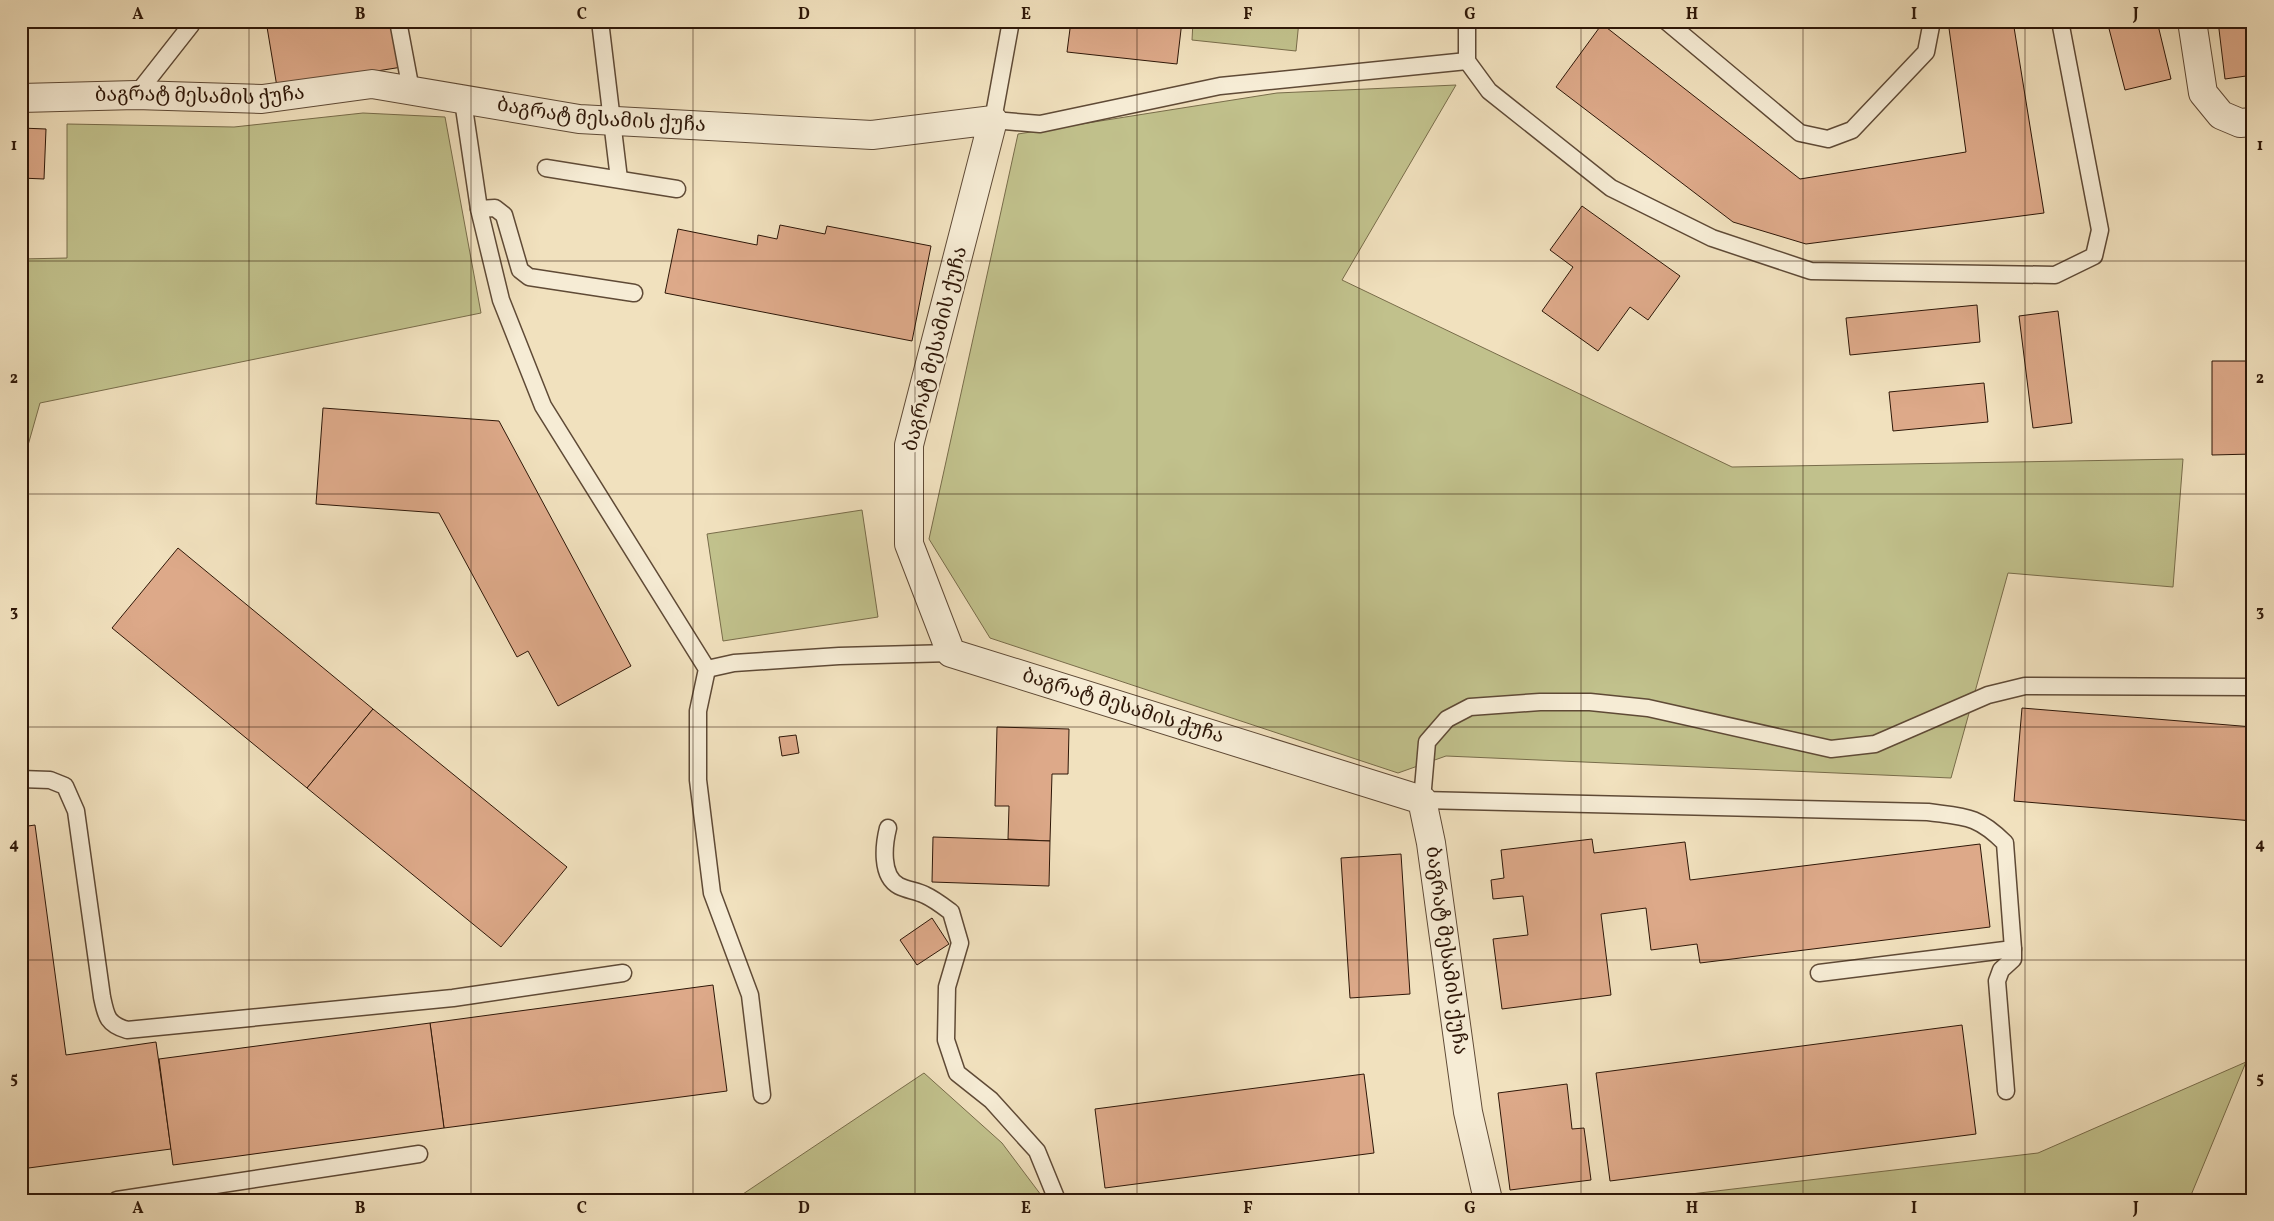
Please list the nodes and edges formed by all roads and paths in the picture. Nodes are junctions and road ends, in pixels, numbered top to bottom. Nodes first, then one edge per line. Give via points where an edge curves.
1 (192, 21) edge
2 (398, 21) edge
3 (600, 21) edge
4 (1011, 21) edge
5 (1470, 21) edge
6 (1666, 21) edge
7 (1932, 21) edge
8 (2060, 21) edge
9 (2192, 21) edge
10 (1467, 62) junction
11 (411, 90) junction
12 (136, 95) junction
13 (21, 98) edge
14 (463, 101) junction
15 (993, 120) junction
16 (613, 121) junction
17 (2253, 122) edge
18 (546, 168) dead end
19 (619, 178) junction
20 (678, 189) dead end
21 (479, 209) junction
22 (634, 293) dead end
23 (951, 653) junction
24 (707, 669) junction
25 (2253, 687) edge
26 (21, 779) edge
27 (1422, 800) junction
28 (888, 828) dead end
29 (2013, 949) junction
30 (623, 973) dead end
31 (1819, 973) dead end
32 (2006, 1091) dead end
33 (762, 1095) dead end
34 (419, 1154) dead end
35 (117, 1200) edge
36 (1057, 1200) edge
37 (1488, 1200) edge

1 - 12 lane
2 - 11 lane
3 - 16 lane
4 - 15 lane
5 - 10 lane via 1467,27
6 - 7 lane via 1800,133 1828,139 1852,130 1926,52
8 - 10 lane via 2100,230 2094,256 2055,275 1811,271 1712,238 1611,188 1490,91
9 - 17 street via 2203,93 2221,115 2240,123
10 - 15 lane via 1220,86 1040,124
11 - 12 street, ბაგრატ მესამის ქუჩა via 372,84 262,99
11 - 14 street, ბაგრატ მესამის ქუჩა
12 - 13 street, ბაგრატ მესამის ქუჩა
14 - 16 street, ბაგრატ მესამის ქუჩა via 579,119
14 - 21 lane
15 - 16 street, ბაგრატ მესამის ქუჩა via 872,135
15 - 23 street, ბაგრატ მესამის ქუჩა via 909,445 909,544
16 - 19 lane
18 - 19 lane
19 - 20 lane
21 - 22 lane via 495,208 504,215 520,270 529,277
21 - 24 lane via 501,300 543,406
23 - 24 lane via 829,656 734,663
23 - 27 street, ბაგრატ მესამის ქუჩა
24 - 33 lane via 698,711 698,780 712,893 750,995
25 - 27 lane via 2025,686 1988,695 1875,744 1831,749 1648,708 1590,702 1470,707 1447,719 1427,742
26 - 30 lane via 50,780 65,786 76,811 102,997 107,1018 127,1030 452,998
27 - 29 lane via 1928,812 1975,818 2005,842
27 - 37 street, ბაგრატ მესამის ქუჩა via 1431,843 1468,1112
28 - 36 lane via 884,843 888,874 897,885 925,894 952,912 960,943 948,987 946,1040 957,1073 991,1100 1037,1150
29 - 31 lane
29 - 32 lane via 2013,959 2001,970 1997,981
34 - 35 lane

